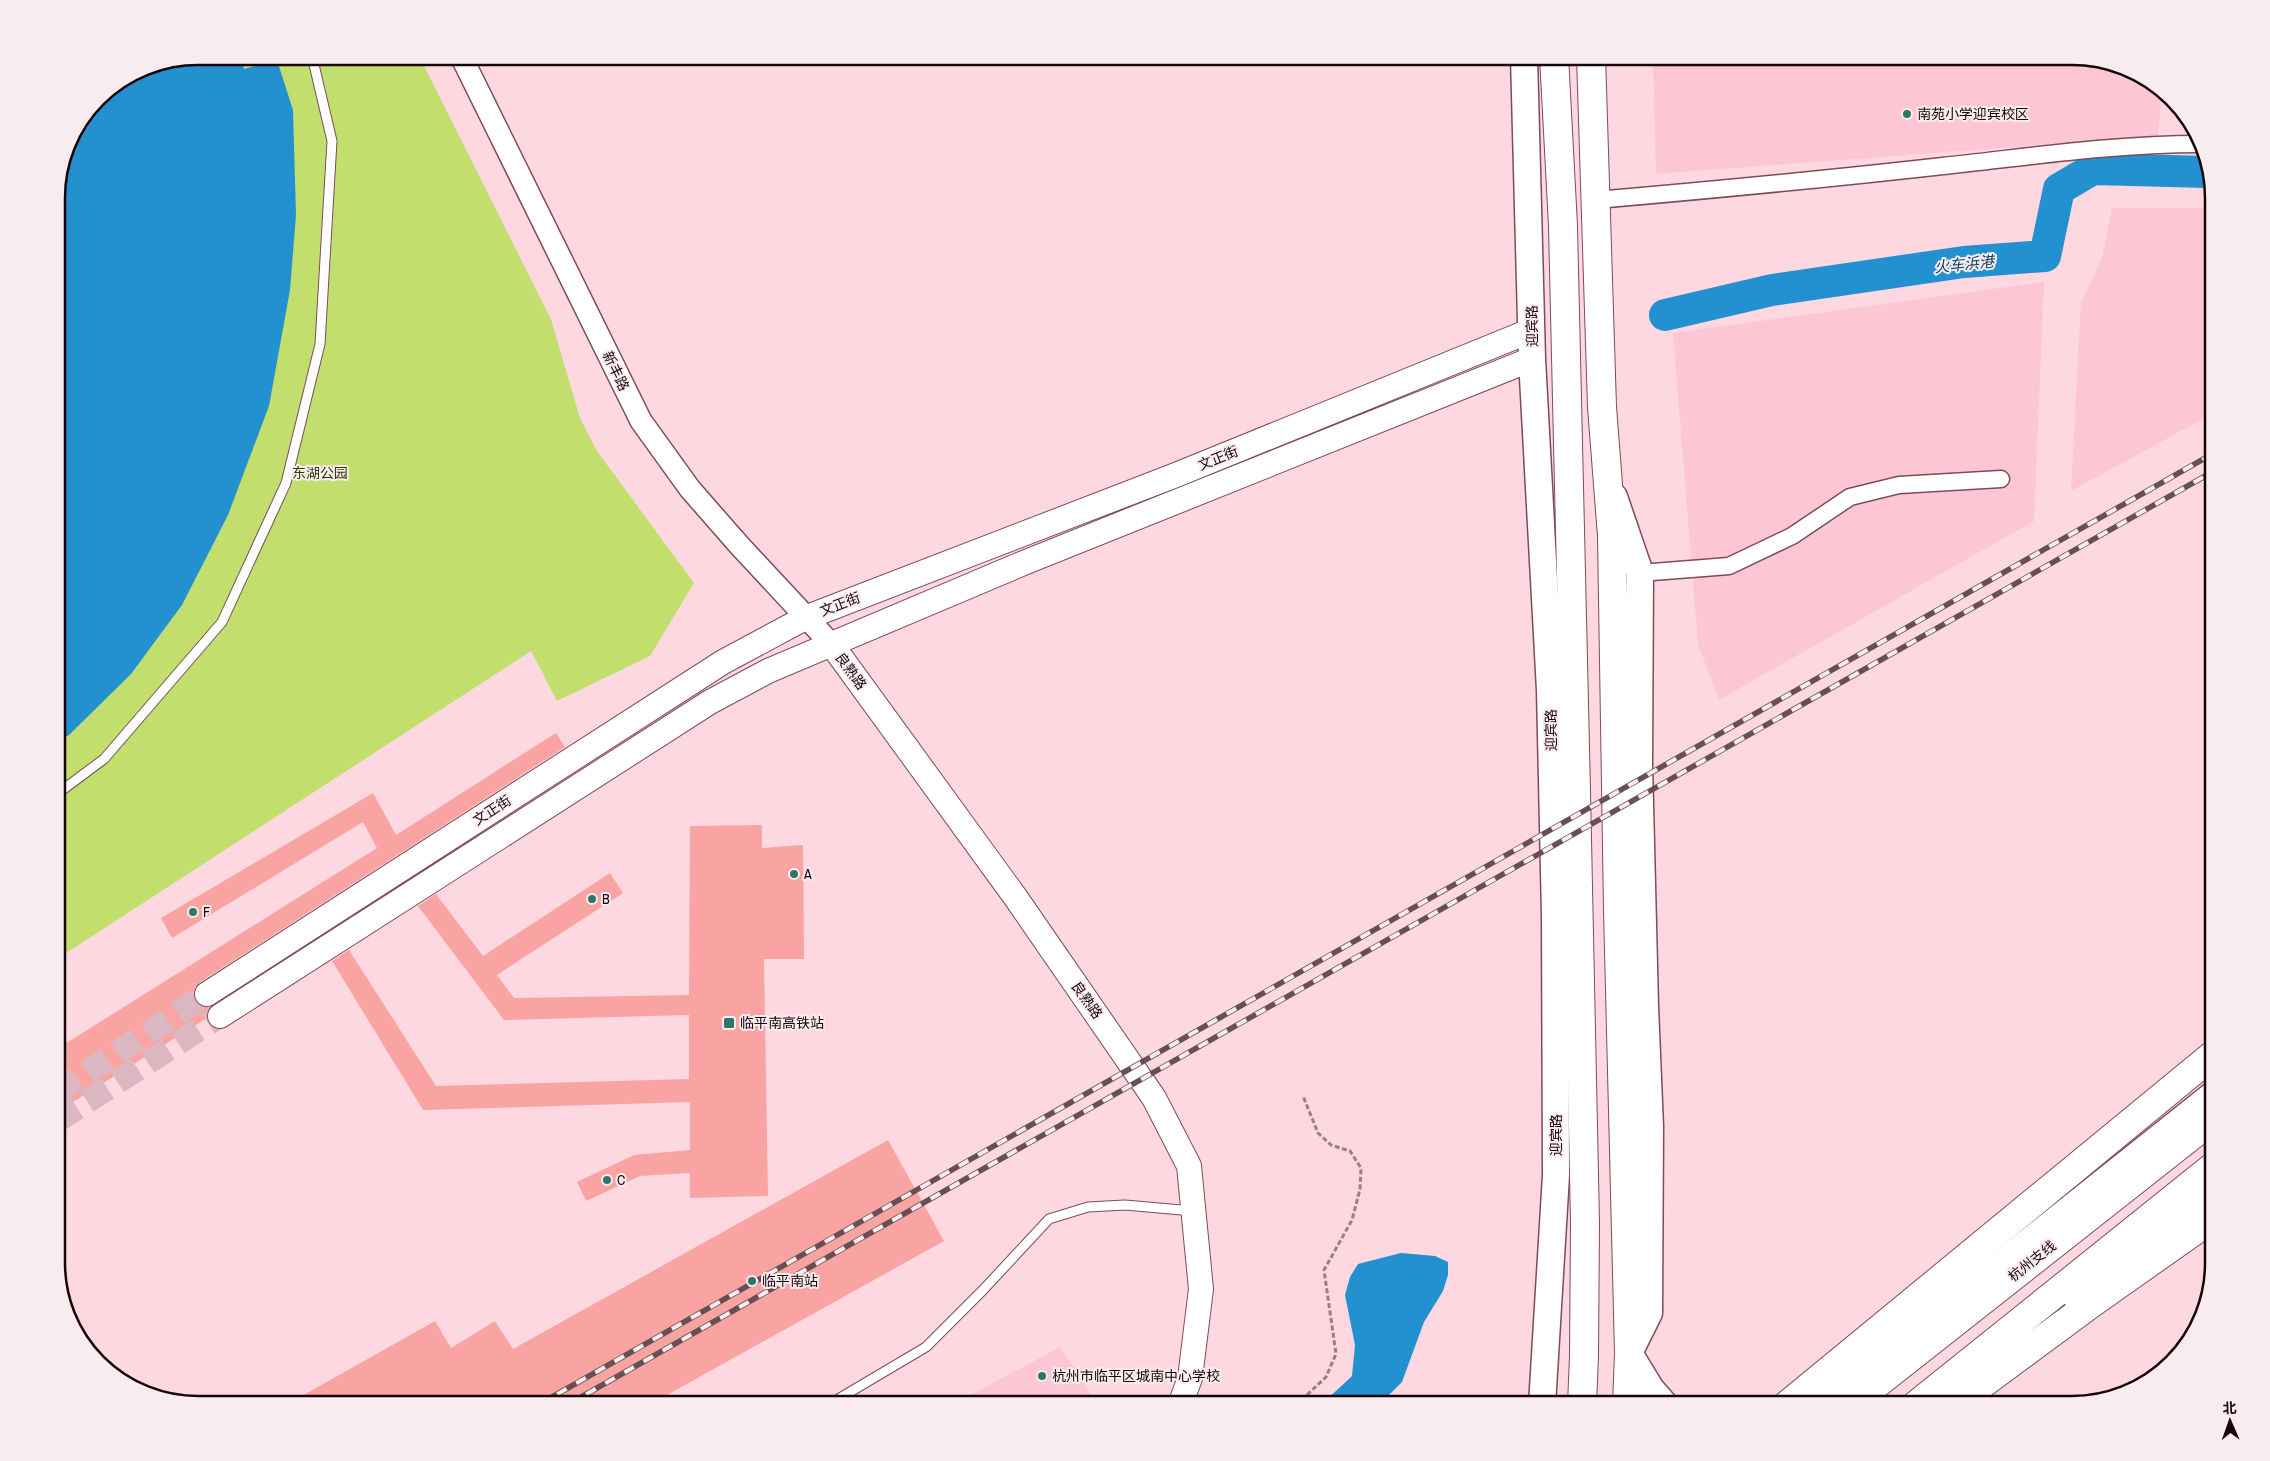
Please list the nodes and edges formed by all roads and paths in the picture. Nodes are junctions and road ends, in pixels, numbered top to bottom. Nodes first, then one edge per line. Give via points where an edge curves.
1 (314, 65) edge
2 (465, 65) edge
3 (1524, 65) edge
4 (1554, 65) edge
5 (1591, 65) edge
6 (2193, 144) edge
7 (1596, 200) junction
8 (1532, 330) junction
9 (1532, 359) junction
10 (2002, 478) dead end
11 (1608, 480) junction
12 (1640, 573) junction
13 (805, 618) junction
14 (832, 645) junction
15 (65, 787) edge
16 (208, 994) tunnel mouth
17 (220, 1016) tunnel mouth
18 (2205, 1061) edge
19 (1303, 1096) dead end
20 (2205, 1101) edge
21 (2205, 1125) edge
22 (2205, 1173) edge
23 (2205, 1200) edge
24 (1194, 1211) junction
25 (2205, 1223) edge
26 (1629, 1353) junction
27 (843, 1396) edge
28 (1183, 1396) edge
29 (1306, 1396) edge
30 (1543, 1396) edge
31 (1582, 1396) edge
32 (1628, 1396) edge
33 (1657, 1396) edge
34 (1798, 1396) edge
35 (1840, 1396) edge
36 (1841, 1396) edge
37 (1927, 1396) edge
38 (1952, 1396) edge
39 (1966, 1396) edge

1 - 15 lane via 332,140 320,344 286,483 222,622 104,759
2 - 13 street, 新丰路 via 641,421 690,489
3 - 8 main road, 迎宾路
4 - 31 highway, 迎宾路 via 1563,226 1576,811 1584,1223
5 - 7 highway
6 - 7 street via 2057,154
7 - 11 highway via 1602,407
8 - 9 main road, 迎宾路
8 - 13 main road, 文正街 via 1176,475
9 - 14 main road, 文正街 via 1026,562
9 - 30 main road, 迎宾路 via 1550,690 1555,916 1556,1175
10 - 12 street via 1899,486 1850,497 1792,536 1729,566
11 - 12 main road
11 - 26 highway via 1612,536
12 - 26 main road via 1639,762 1650,1127 1648,1312
13 - 14 street, 新丰路
13 - 16 main road, 文正街 via 723,662
14 - 17 main road, 文正街 via 768,671 710,702
14 - 24 main road, 良熟路 via 1016,898 1154,1098 1189,1166
18 - 34 highway
19 - 29 path via 1318,1133 1331,1144 1350,1151 1361,1168 1360,1189 1352,1220 1324,1270 1336,1354 1326,1377
20 - 35 main road
21 - 36 highway, 杭州支线
22 - 37 highway
23 - 38 main road
24 - 27 lane via 1125,1205 1088,1207 1050,1218 926,1347
24 - 28 main road, 良熟路 via 1201,1289 1190,1378
25 - 39 highway
26 - 32 highway
26 - 33 main road

